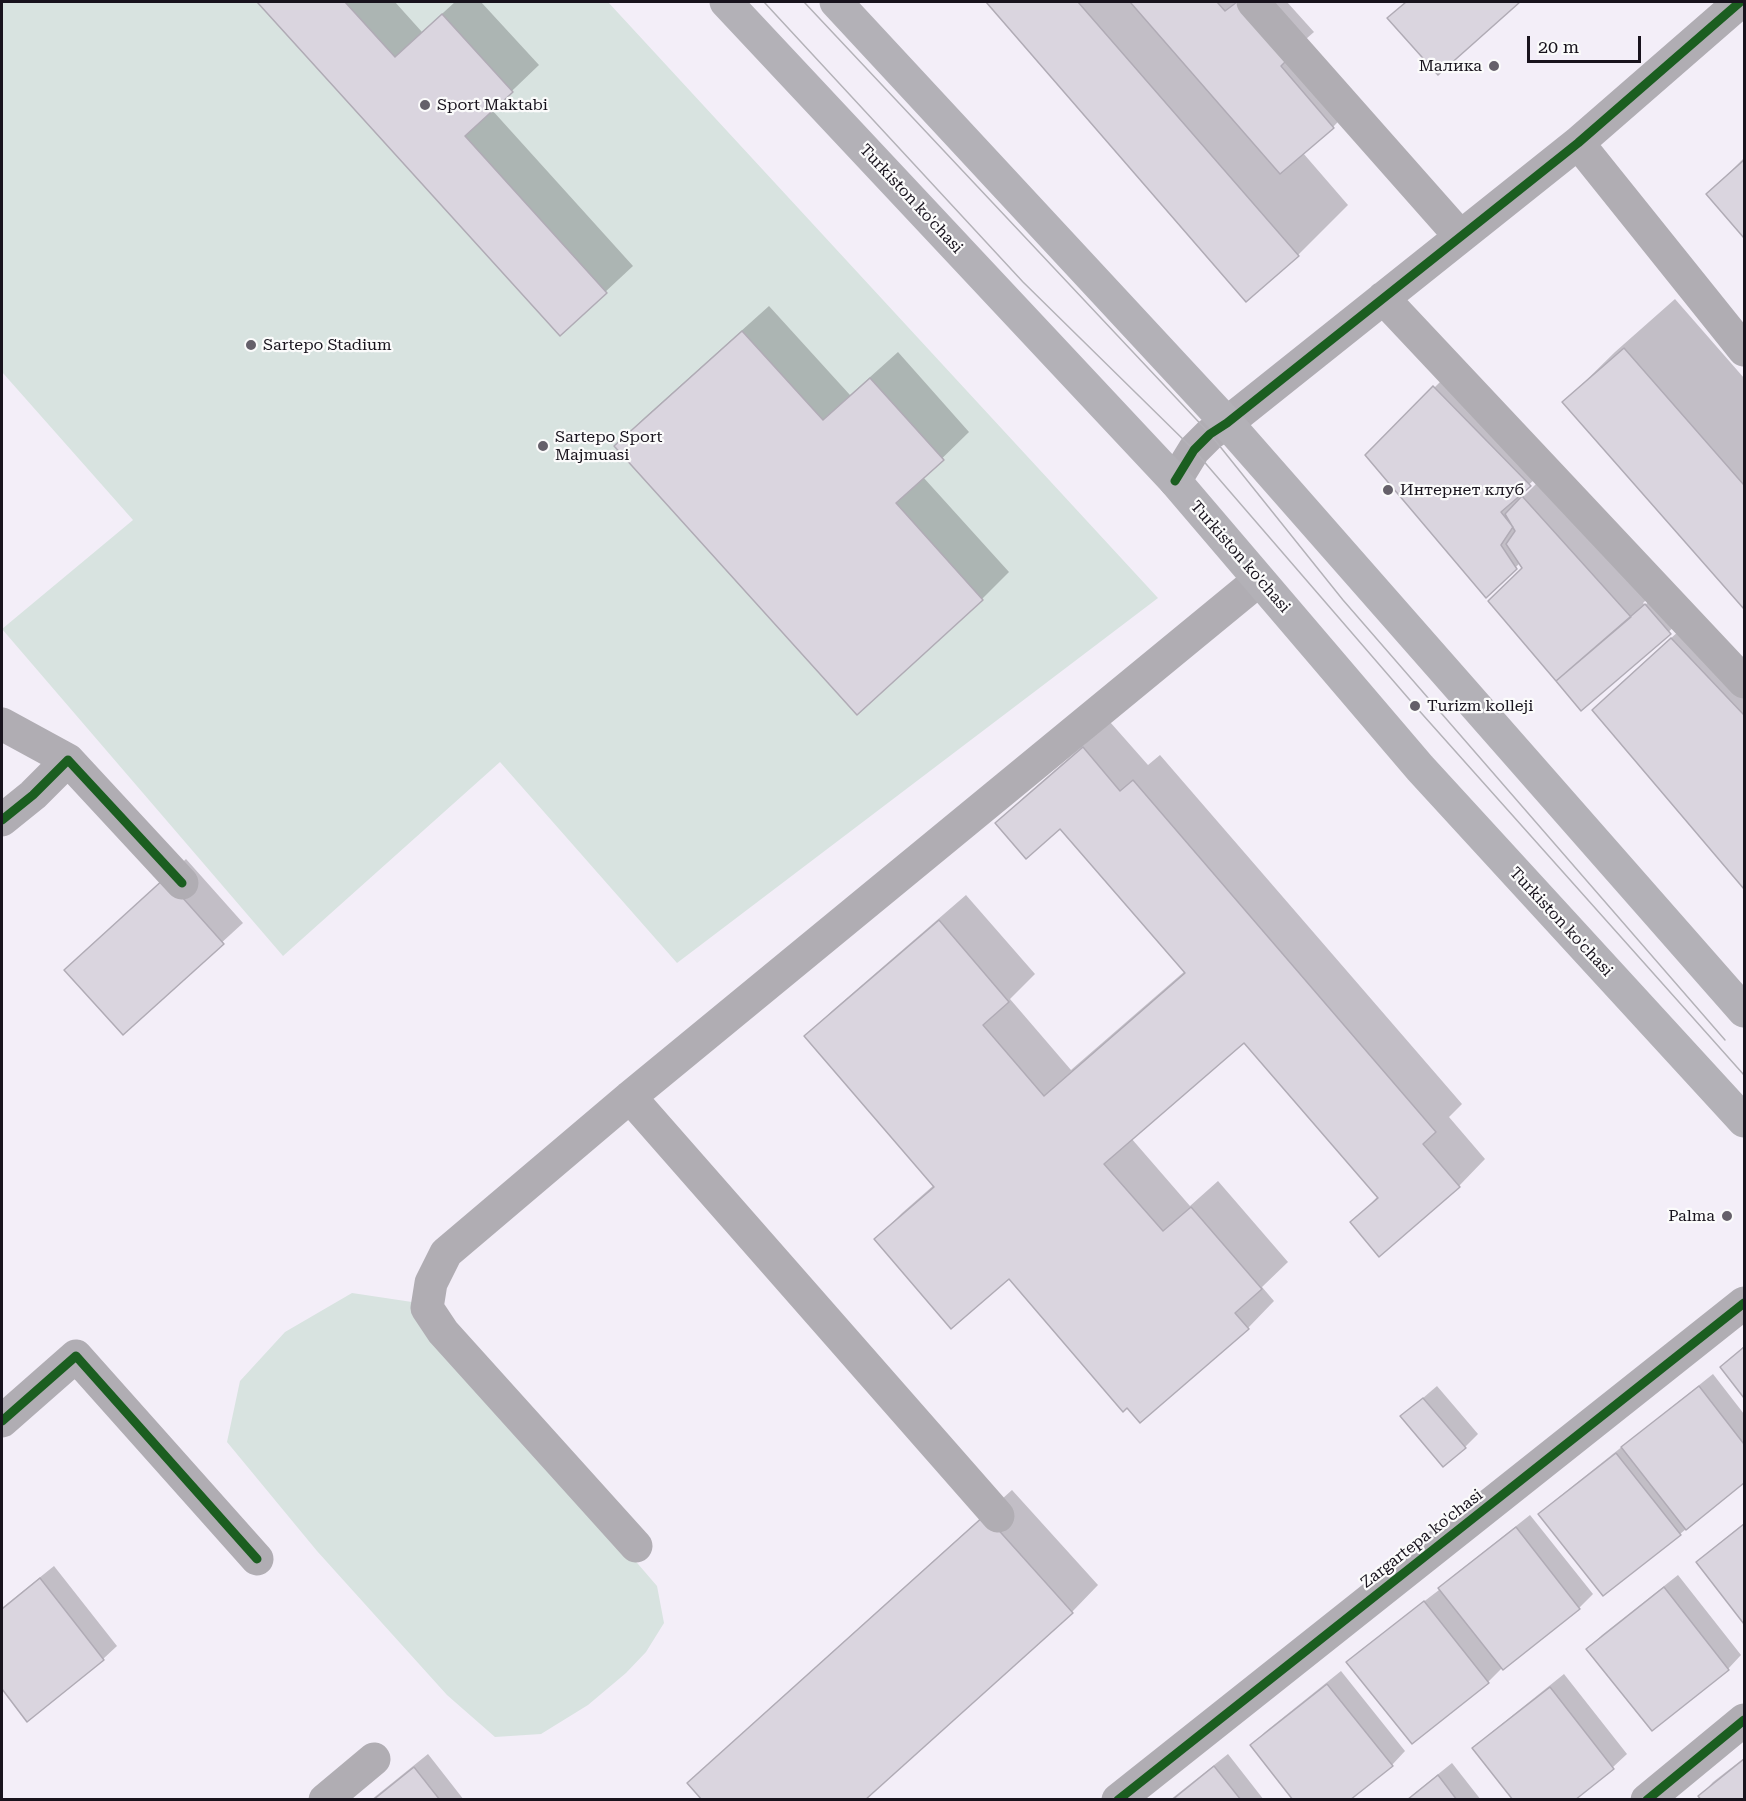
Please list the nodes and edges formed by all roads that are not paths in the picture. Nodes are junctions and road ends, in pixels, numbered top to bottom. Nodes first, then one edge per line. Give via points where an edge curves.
1 (726, 2) edge
2 (836, 2) edge
3 (1253, 2) edge
4 (1740, 2) edge
5 (1578, 142) junction
6 (1460, 236) junction
7 (1383, 298) junction
8 (1744, 350) edge
9 (1227, 423) junction
10 (1175, 481) junction
11 (1259, 580) junction
12 (1744, 682) edge
13 (2, 724) edge
14 (68, 760) junction
15 (2, 820) edge
16 (182, 883) dead end
17 (1744, 1011) edge
18 (630, 1097) junction
19 (1744, 1121) edge
20 (1744, 1303) edge
21 (2, 1421) edge
22 (998, 1516) dead end
23 (636, 1546) dead end
24 (257, 1559) dead end
25 (1744, 1720) edge
26 (374, 1759) dead end
27 (325, 1800) edge
28 (1118, 1800) edge
29 (1647, 1800) edge

1 - 10 main road, Turkiston ko'chasi
2 - 9 main road
3 - 6 street
4 - 5 street
5 - 6 street
5 - 8 street
6 - 7 street
7 - 9 street
7 - 12 street
9 - 10 street via 1194,450
9 - 17 main road
10 - 11 main road, Turkiston ko'chasi
11 - 18 street
11 - 19 main road, Turkiston ko'chasi via 1420,768
13 - 14 street
14 - 15 street
14 - 16 street
18 - 22 street
18 - 23 street via 446,1253 431,1283 427,1308 443,1332
20 - 28 street, Zargartepa ko'chasi
21 - 24 street via 76,1356
25 - 29 street
26 - 27 street

